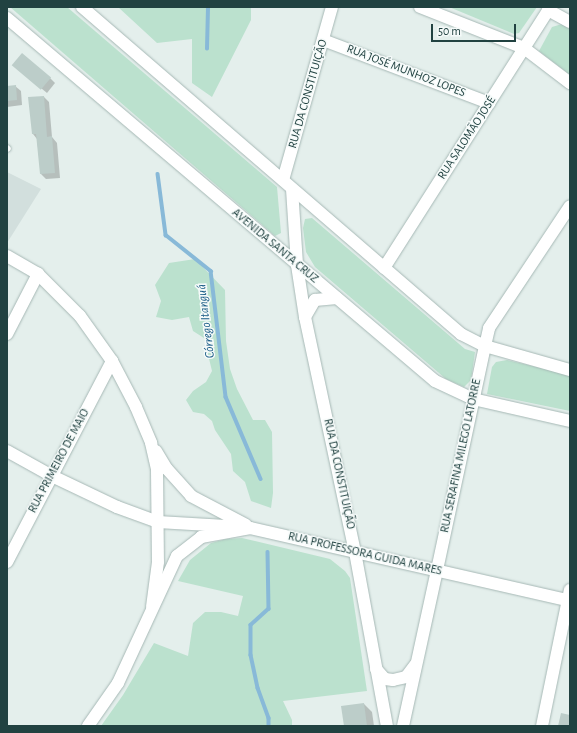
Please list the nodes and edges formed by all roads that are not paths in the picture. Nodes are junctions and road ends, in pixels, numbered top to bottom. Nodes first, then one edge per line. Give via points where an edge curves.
1 (82, 7) edge
2 (332, 7) edge
3 (420, 7) edge
4 (549, 9) edge
5 (7, 18) edge
6 (570, 22) edge
7 (323, 40) junction
8 (524, 48) junction
9 (570, 83) edge
10 (489, 103) junction
11 (288, 185) junction
12 (570, 206) edge
13 (7, 256) edge
14 (297, 265) junction
15 (384, 268) junction
16 (38, 274) junction
17 (336, 298) junction
18 (305, 317) junction
19 (7, 334) edge
20 (485, 346) junction
21 (112, 361) junction
22 (570, 370) edge
23 (474, 399) junction
24 (570, 421) edge
25 (150, 443) junction
26 (7, 452) edge
27 (52, 476) junction
28 (158, 522) junction
29 (250, 528) junction
30 (355, 552) junction
31 (7, 562) edge
32 (436, 570) junction
33 (569, 597) edge
34 (152, 611) junction
35 (416, 662) junction
36 (376, 669) junction
37 (88, 726) edge
38 (387, 726) edge
39 (403, 726) edge
40 (542, 726) edge

1 - 11 street
2 - 7 street, RUA DA CONSTITUIÇÃO
3 - 8 street
4 - 6 street
4 - 8 street, RUA SALOMÃO JOSÉ
5 - 14 street, AVENIDA SANTA CRUZ
7 - 10 street, RUA JOSÉ MUNHOZ LOPES
7 - 11 street, RUA DA CONSTITUIÇÃO
8 - 9 street
8 - 10 street, RUA SALOMÃO JOSÉ
10 - 15 street, RUA SALOMÃO JOSÉ
11 - 14 street, RUA DA CONSTITUIÇÃO
11 - 15 street
12 - 20 street, RUA SERAFINA MILEGO LATORRE via 489,328
13 - 16 street
14 - 17 street, AVENIDA SANTA CRUZ
14 - 18 street, RUA DA CONSTITUIÇÃO
15 - 20 street via 461,334
16 - 19 street
16 - 21 street via 80,316
17 - 18 street via 315,300
17 - 23 street, AVENIDA SANTA CRUZ via 435,381
18 - 30 street, RUA DA CONSTITUIÇÃO
20 - 22 street
20 - 23 street, RUA SERAFINA MILEGO LATORRE
21 - 25 street via 136,407
21 - 27 street, RUA PRIMEIRO DE MAIO
23 - 24 street, AVENIDA SANTA CRUZ
23 - 32 street, RUA SERAFINA MILEGO LATORRE
25 - 28 street via 157,470
25 - 29 street via 167,470 191,496
26 - 27 street, RUA PROFESSORA GUIDA MARES
27 - 28 street, RUA PROFESSORA GUIDA MARES via 117,507
27 - 31 street, RUA PRIMEIRO DE MAIO
28 - 29 street, RUA PROFESSORA GUIDA MARES
28 - 34 street via 158,562
29 - 30 street, RUA PROFESSORA GUIDA MARES
29 - 34 street via 201,537 177,556
30 - 32 street, RUA PROFESSORA GUIDA MARES
30 - 36 street, RUA DA CONSTITUIÇÃO
32 - 33 street, RUA PROFESSORA GUIDA MARES
32 - 35 street, RUA SERAFINA MILEGO LATORRE
33 - 40 street
34 - 37 street via 118,683
35 - 36 street via 406,677 393,680 385,679
35 - 39 street, RUA SERAFINA MILEGO LATORRE
36 - 38 street, RUA DA CONSTITUIÇÃO

